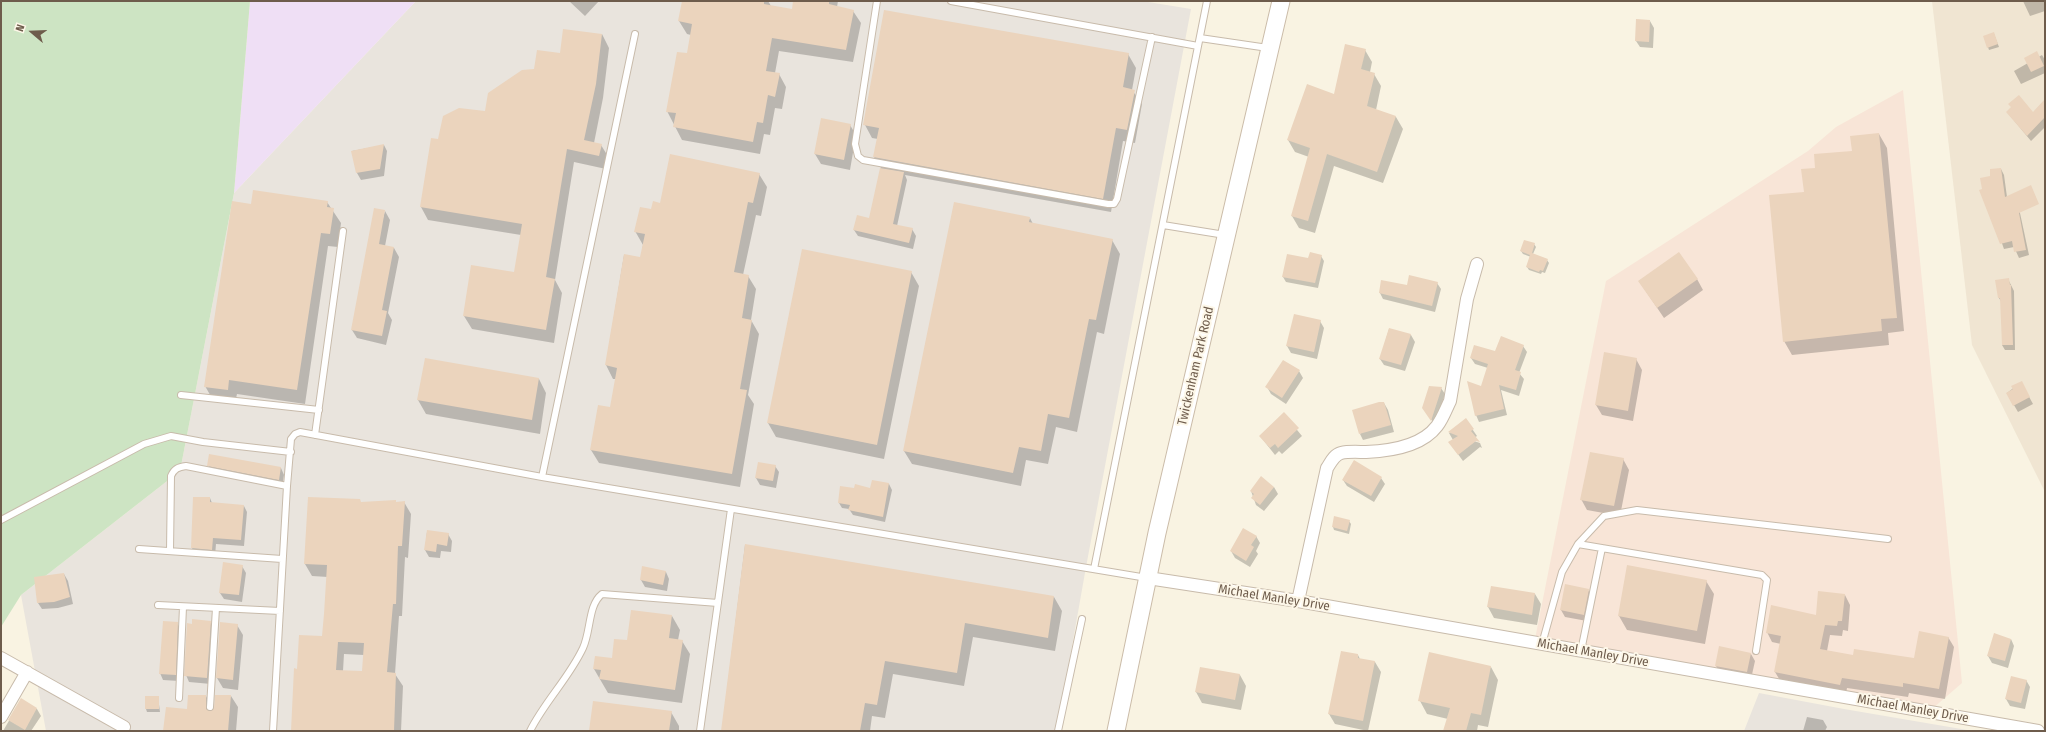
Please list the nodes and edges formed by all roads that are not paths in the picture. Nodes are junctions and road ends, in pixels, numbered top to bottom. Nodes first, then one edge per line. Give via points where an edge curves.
1 (878, 1) edge
2 (951, 1) edge
3 (1207, 1) edge
4 (1281, 1) edge
5 (635, 34) dead end
6 (1152, 37) junction
7 (1200, 38) junction
8 (1198, 46) junction
9 (1270, 49) junction
10 (1163, 225) junction
11 (343, 231) dead end
12 (1226, 236) junction
13 (1477, 264) dead end
14 (181, 395) dead end
15 (319, 410) junction
16 (315, 435) junction
17 (291, 452) junction
18 (542, 477) junction
19 (287, 486) junction
20 (731, 509) junction
21 (1, 520) edge
22 (1888, 539) dead end
23 (1578, 544) junction
24 (1602, 548) junction
25 (139, 549) dead end
26 (170, 551) junction
27 (282, 558) junction
28 (1094, 569) junction
29 (1148, 578) junction
30 (1298, 601) junction
31 (718, 604) junction
32 (158, 605) dead end
33 (183, 606) junction
34 (216, 608) junction
35 (280, 611) junction
36 (1082, 619) dead end
37 (1542, 644) junction
38 (1581, 651) junction
39 (1756, 651) dead end
40 (1, 658) edge
41 (27, 672) junction
42 (178, 698) dead end
43 (210, 707) dead end
44 (1, 717) edge
45 (124, 727) dead end
46 (273, 731) edge
47 (530, 731) edge
48 (700, 731) edge
49 (1058, 731) edge
50 (1116, 731) edge
51 (2038, 731) edge

1 - 6 lane via 855,144 858,156 863,160 1108,204 1114,204 1117,199
2 - 6 lane
3 - 7 lane
4 - 9 main road, Twickenham Park Road
5 - 18 lane
6 - 8 lane
7 - 8 lane
7 - 9 lane
8 - 10 lane
9 - 12 main road, Twickenham Park Road
10 - 12 lane
10 - 28 lane
11 - 15 lane
12 - 29 main road, Twickenham Park Road
13 - 30 street via 1467,299 1450,401 1443,415 1436,427 1405,446 1341,453 1332,458 1327,468
14 - 15 lane
15 - 16 lane
16 - 17 lane via 300,432 295,434 291,439
16 - 18 lane
17 - 19 lane
17 - 21 lane via 171,436 144,444
18 - 20 lane
19 - 26 lane via 186,466 179,467 171,476
19 - 27 lane
20 - 28 lane
20 - 31 lane
22 - 23 lane via 1637,510 1604,516
23 - 24 lane
23 - 37 lane via 1562,572
24 - 38 lane
24 - 39 lane via 1762,575 1767,580
25 - 26 lane
26 - 27 lane
27 - 35 lane
28 - 29 lane
29 - 30 street, Michael Manley Drive
29 - 50 main road, Twickenham Park Road
30 - 37 street, Michael Manley Drive
31 - 47 lane via 602,594 594,603 583,649
31 - 48 lane
32 - 33 lane
33 - 34 lane
33 - 42 lane
34 - 35 lane
34 - 43 lane
35 - 46 lane
36 - 49 lane
37 - 38 street, Michael Manley Drive
38 - 51 street, Michael Manley Drive
40 - 41 street
41 - 44 street
41 - 45 street

